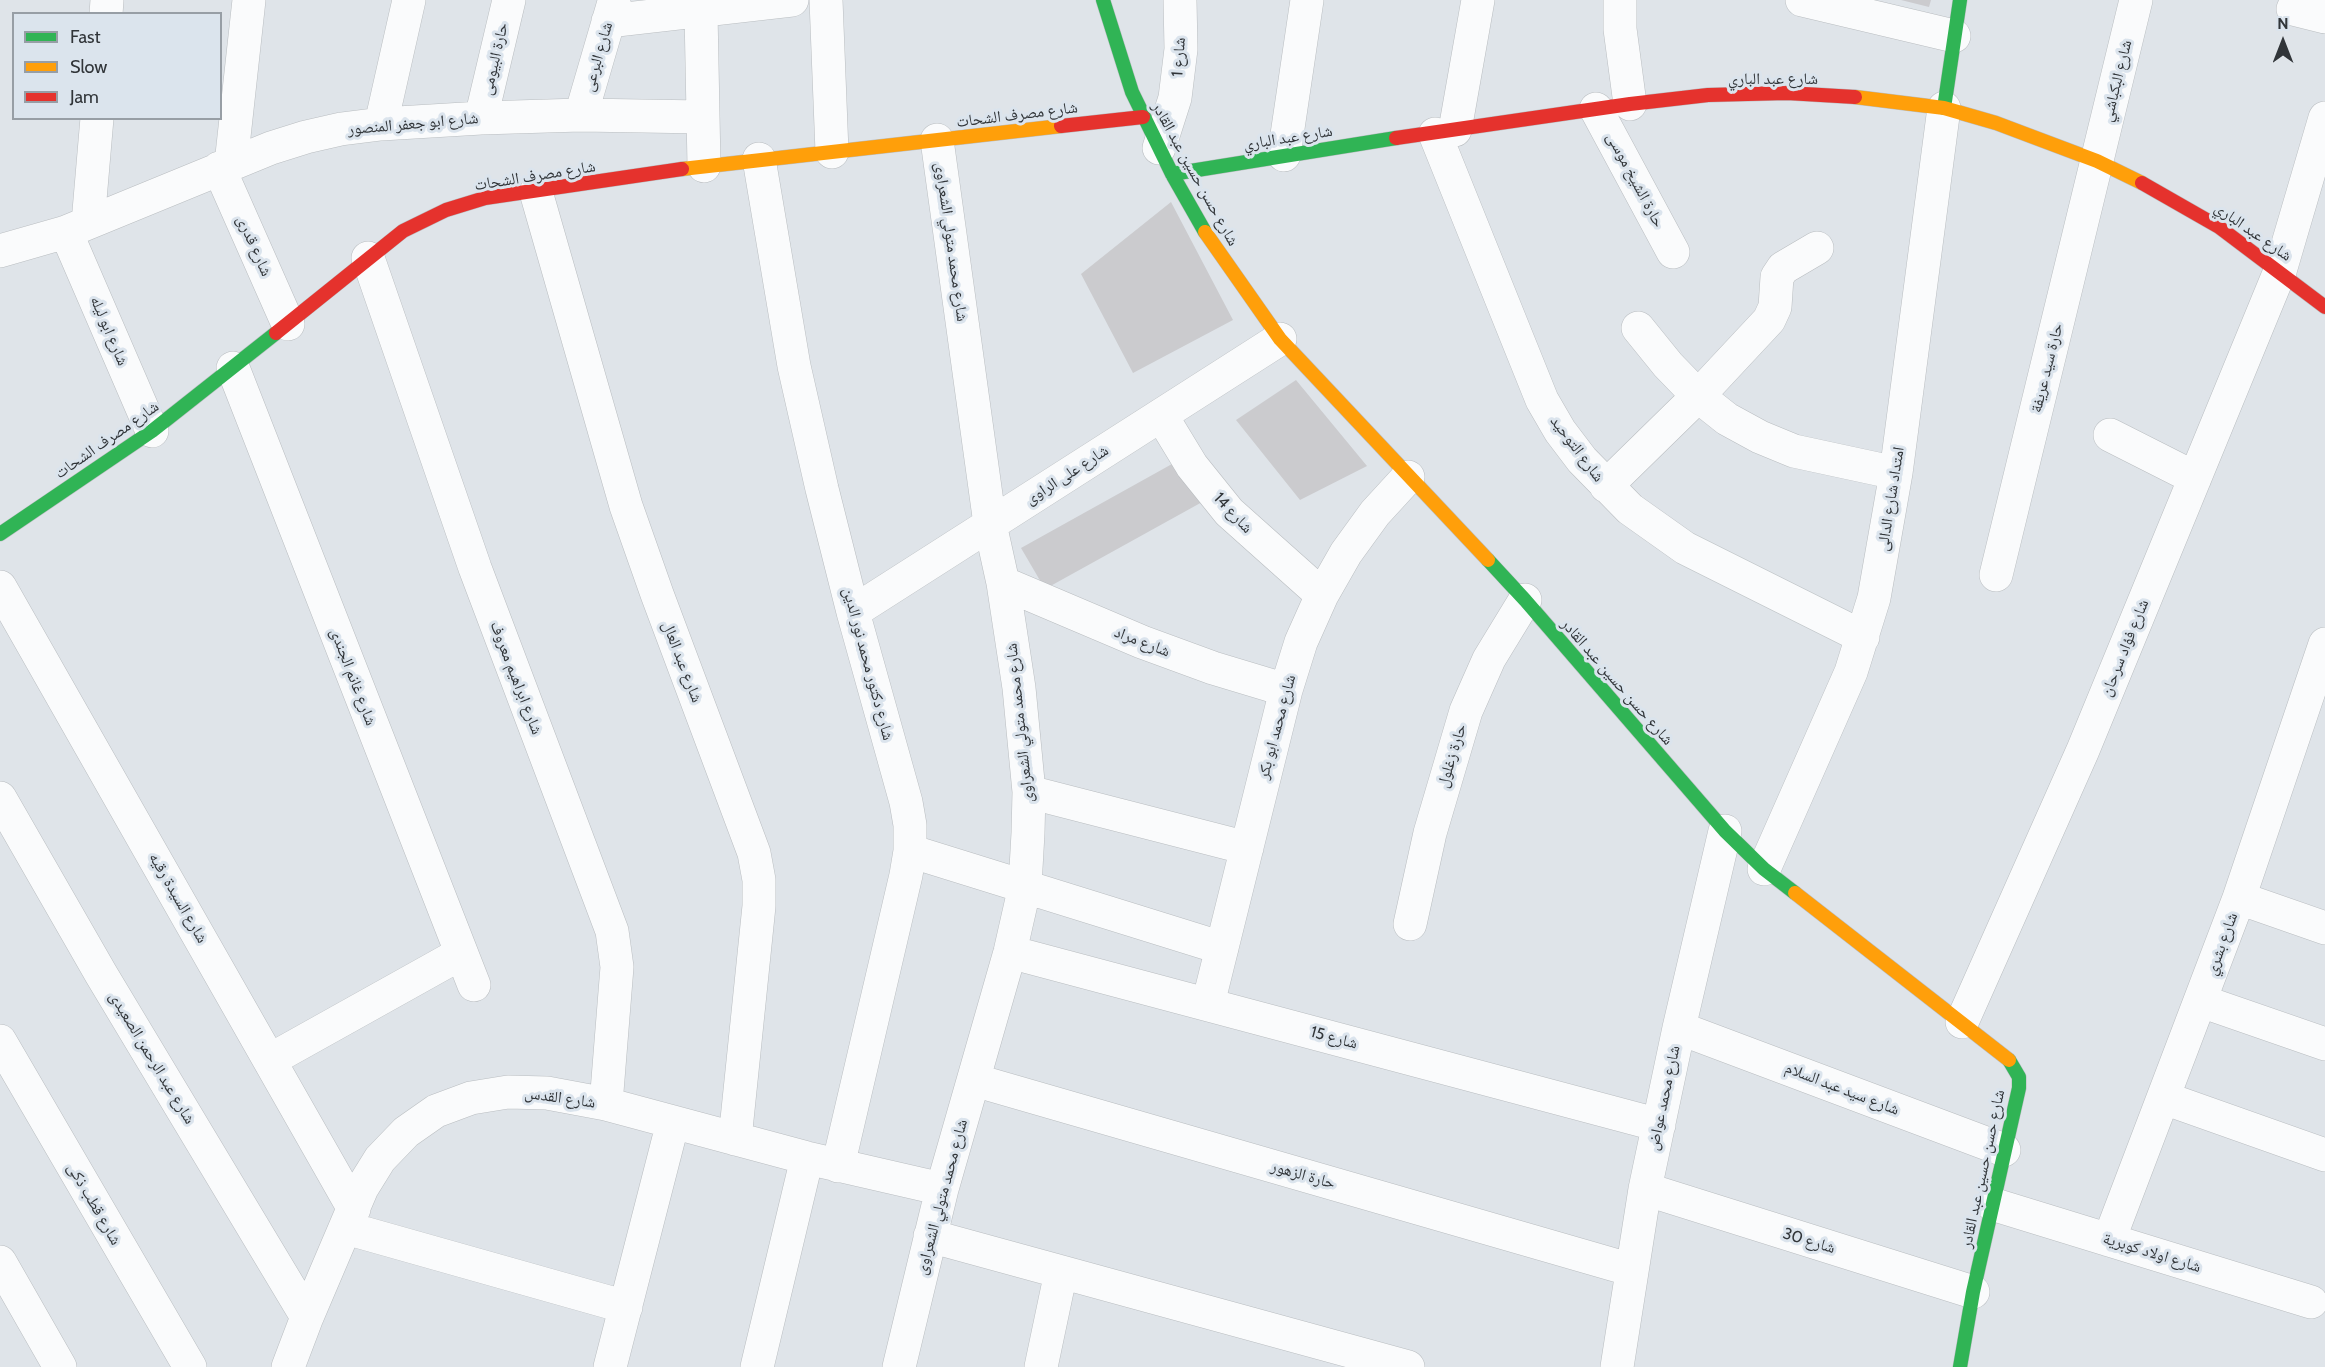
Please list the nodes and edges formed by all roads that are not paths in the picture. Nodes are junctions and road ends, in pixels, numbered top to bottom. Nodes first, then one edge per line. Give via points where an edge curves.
1 (249, 0) edge
2 (410, 0) edge
3 (508, 0) edge
4 (792, 0) edge
5 (826, 0) edge
6 (1103, 0) edge
7 (1180, 0) edge
8 (1307, 0) edge
9 (1478, 0) edge
10 (1620, 0) edge
11 (1802, 0) edge
12 (1960, 0) edge
13 (2136, 0) edge
14 (2293, 9) dead end
15 (611, 10) edge
16 (701, 12) junction
17 (2325, 17) edge
18 (1954, 36) junction
19 (1630, 104) junction
20 (1944, 108) junction
21 (1596, 109) junction
22 (581, 115) junction
23 (703, 117) junction
24 (1143, 117) junction
25 (481, 118) junction
26 (2325, 118) edge
27 (97, 120) edge
28 (381, 124) junction
29 (1445, 132) junction
30 (937, 140) junction
31 (832, 152) junction
32 (1284, 154) junction
33 (759, 159) junction
34 (1166, 161) junction
35 (2097, 161) junction
36 (225, 166) junction
37 (704, 166) junction
38 (536, 192) junction
39 (77, 227) junction
40 (1817, 248) dead end
41 (0, 251) edge
42 (1673, 252) dead end
43 (368, 258) junction
44 (2280, 271) junction
45 (2321, 301) edge
46 (288, 324) junction
47 (1638, 328) dead end
48 (1280, 339) junction
49 (233, 368) junction
50 (1698, 396) junction
51 (1161, 415) junction
52 (152, 431) junction
53 (2110, 435) dead end
54 (1896, 473) junction
55 (1408, 477) junction
56 (2195, 478) junction
57 (1606, 486) junction
58 (990, 524) junction
59 (0, 534) edge
60 (1996, 575) dead end
61 (1003, 583) junction
62 (0, 587) edge
63 (1322, 595) junction
64 (1525, 600) junction
65 (853, 612) junction
66 (1863, 637) junction
67 (2325, 644) edge
68 (1286, 690) junction
69 (1029, 792) junction
70 (0, 798) edge
71 (1725, 831) junction
72 (1247, 848) junction
73 (910, 850) junction
74 (1764, 869) junction
75 (1025, 886) junction
76 (2239, 898) junction
77 (1410, 924) dead end
78 (2325, 928) edge
79 (1222, 948) junction
80 (1010, 952) junction
81 (460, 954) junction
82 (474, 985) dead end
83 (2201, 1001) junction
84 (1208, 1004) junction
85 (1962, 1022) junction
86 (1679, 1028) junction
87 (0, 1041) edge
88 (2325, 1044) edge
89 (270, 1060) junction
90 (974, 1080) junction
91 (2164, 1098) junction
92 (606, 1104) junction
93 (673, 1122) junction
94 (1659, 1125) junction
95 (735, 1139) junction
96 (2004, 1150) junction
97 (2325, 1155) edge
98 (822, 1162) junction
99 (942, 1189) junction
100 (1645, 1189) junction
101 (1992, 1204) junction
102 (350, 1219) junction
103 (930, 1236) junction
104 (2109, 1240) junction
105 (0, 1262) edge
106 (1632, 1270) junction
107 (1061, 1272) junction
108 (1973, 1292) junction
109 (2311, 1302) dead end
110 (626, 1307) junction
111 (307, 1317) junction
112 (60, 1367) edge
113 (190, 1367) edge
114 (288, 1367) edge
115 (610, 1367) edge
116 (757, 1367) edge
117 (899, 1367) edge
118 (1041, 1367) edge
119 (1408, 1367) edge
120 (1617, 1367) edge
121 (1960, 1367) edge

1 - 36 street
2 - 28 street
3 - 25 street, حارة البيومى
4 - 16 street
5 - 31 street
6 - 24 street, شارع حسن حسين عبد القادر
7 - 34 street, شارع 1 via 1180,50
8 - 32 street
9 - 29 street
10 - 19 street
11 - 18 street
12 - 18 street
13 - 35 street, شارع البكباشي
14 - 17 street
15 - 16 street
15 - 22 street, شارع البرعى
16 - 23 street
18 - 20 street
19 - 20 street, شارع عبد الباري via 1708,95 1787,93
19 - 21 street, شارع عبد الباري
20 - 35 street, شارع عبد الباري
20 - 54 street, امتداد شارع الدالى
21 - 29 street, شارع عبد الباري
21 - 42 street, حارة الشيخ موسى
22 - 23 street, شارع ابو جعفر المنصور
22 - 25 street, شارع ابو جعفر المنصور
23 - 37 street
24 - 30 street, شارع مصرف الشحات
24 - 34 street, شارع حسن حسين عبد القادر
25 - 28 street, شارع ابو جعفر المنصور
26 - 44 street, شارع فؤاد سرحان
27 - 39 street
28 - 36 street, شارع ابو جعفر المنصور via 306,137
29 - 32 street, شارع عبد الباري
29 - 57 street, شارع التوحيد via 1542,400 1566,438
30 - 31 street, شارع مصرف الشحات
30 - 58 street, شارع محمد متولي الشعراوى
31 - 33 street, شارع مصرف الشحات
32 - 34 street, شارع عبد الباري
33 - 37 street, شارع مصرف الشحات
33 - 65 street, شارع دكتور محمد نور الدين via 794,366
34 - 48 street, شارع حسن حسين عبد القادر via 1198,221
35 - 44 street, شارع عبد الباري via 2219,227
35 - 60 street, حارة سيد عريفة
36 - 39 street, شارع ابو جعفر المنصور
36 - 46 street, شارع قدرى
37 - 38 street, شارع مصرف الشحات
38 - 43 street, شارع مصرف الشحات via 485,198 446,210 403,231
38 - 95 street, شارع عبد العال via 626,506 754,853 759,906
39 - 41 street, شارع ابو جعفر المنصور
39 - 52 street, شارع ابو ليله
40 - 50 street via 1783,268 1776,277 1775,307 1769,320
43 - 46 street, شارع مصرف الشحات
43 - 92 street, شارع ابراهيم معروف via 475,568 612,932 617,967
44 - 45 street, شارع عبد الباري
44 - 56 street, شارع فؤاد سرحان
46 - 49 street, شارع مصرف الشحات
47 - 50 street
48 - 51 street, شارع على الراوى
48 - 55 street, شارع حسن حسين عبد القادر
49 - 52 street, شارع مصرف الشحات
49 - 81 street, شارع غانم الجندى
50 - 54 street via 1727,419 1794,451
50 - 57 street
51 - 58 street, شارع على الراوى
51 - 63 street, شارع 14 via 1192,466 1229,512
52 - 59 street, شارع مصرف الشحات
53 - 56 street
54 - 66 street, امتداد شارع الدالى via 1874,598
55 - 63 street, شارع محمد ابو بكر via 1375,513
55 - 64 street, شارع حسن حسين عبد القادر
56 - 85 street, شارع فؤاد سرحان via 2083,750
57 - 66 street, شارع التوحيد via 1639,516 1685,548
58 - 61 street, شارع محمد متولي الشعراوى
58 - 65 street, شارع على الراوى
61 - 68 street, شارع مراد via 1142,642
61 - 69 street, شارع محمد متولي الشعراوى
62 - 89 street, شارع السيدة رقيه
63 - 68 street, شارع محمد ابو بكر
64 - 71 street, شارع حسن حسين عبد القادر
64 - 77 street, حارة زغلول via 1489,659 1466,711 1433,822
65 - 73 street, شارع دكتور محمد نور الدين via 906,802
66 - 74 street, امتداد شارع الدالى
67 - 76 street, شارع بشري
68 - 72 street, شارع محمد ابو بكر
69 - 72 street
69 - 75 street, شارع محمد متولي الشعراوى
70 - 111 street, شارع عبد الرحمن الصعيدى
71 - 74 street, شارع حسن حسين عبد القادر
71 - 86 street, شارع محمد عواض
72 - 79 street, شارع محمد ابو بكر
73 - 75 street
73 - 98 street, شارع دكتور محمد نور الدين
74 - 85 street, شارع حسن حسين عبد القادر
75 - 79 street
75 - 80 street, شارع محمد متولي الشعراوى
76 - 78 street
76 - 83 street, شارع بشري
79 - 84 street, شارع محمد ابو بكر
80 - 84 street, شارع 15
80 - 90 street, شارع محمد متولي الشعراوى
81 - 82 street, شارع غانم الجندى
81 - 89 street
83 - 88 street
83 - 91 street, شارع بشري
84 - 94 street, شارع 15
85 - 96 street, شارع حسن حسين عبد القادر via 2006,1056 2019,1077
86 - 94 street, شارع محمد عواض
86 - 96 street, شارع سيد عبد السلام
87 - 113 street, شارع قطب ذكى
89 - 102 street, شارع السيدة رقيه
90 - 99 street, شارع محمد متولي الشعراوى
90 - 106 street, حارة الزهور
91 - 97 street
91 - 104 street, شارع بشري
92 - 93 street, شارع القدس
92 - 102 street, شارع القدس via 547,1093 508,1092 471,1098 436,1111 406,1132 380,1159
93 - 95 street, شارع القدس
93 - 110 street
94 - 100 street, شارع محمد عواض
95 - 98 street, شارع القدس
96 - 101 street, شارع حسن حسين عبد القادر
98 - 99 street, شارع القدس
98 - 116 street, شارع دكتور محمد نور الدين
99 - 103 street, شارع محمد متولي الشعراوى
100 - 106 street, شارع محمد عواض
100 - 108 street, شارع 30
101 - 104 street, شارع اولاد كوبرية
101 - 108 street, شارع حسن حسين عبد القادر
102 - 110 street
102 - 111 street, شارع القدس
103 - 107 street
103 - 117 street, شارع محمد متولي الشعراوى
104 - 109 street, شارع اولاد كوبرية
105 - 112 street
106 - 120 street, شارع محمد عواض
107 - 118 street
107 - 119 street
108 - 121 street, شارع حسن حسين عبد القادر
110 - 115 street
111 - 114 street, شارع القدس

